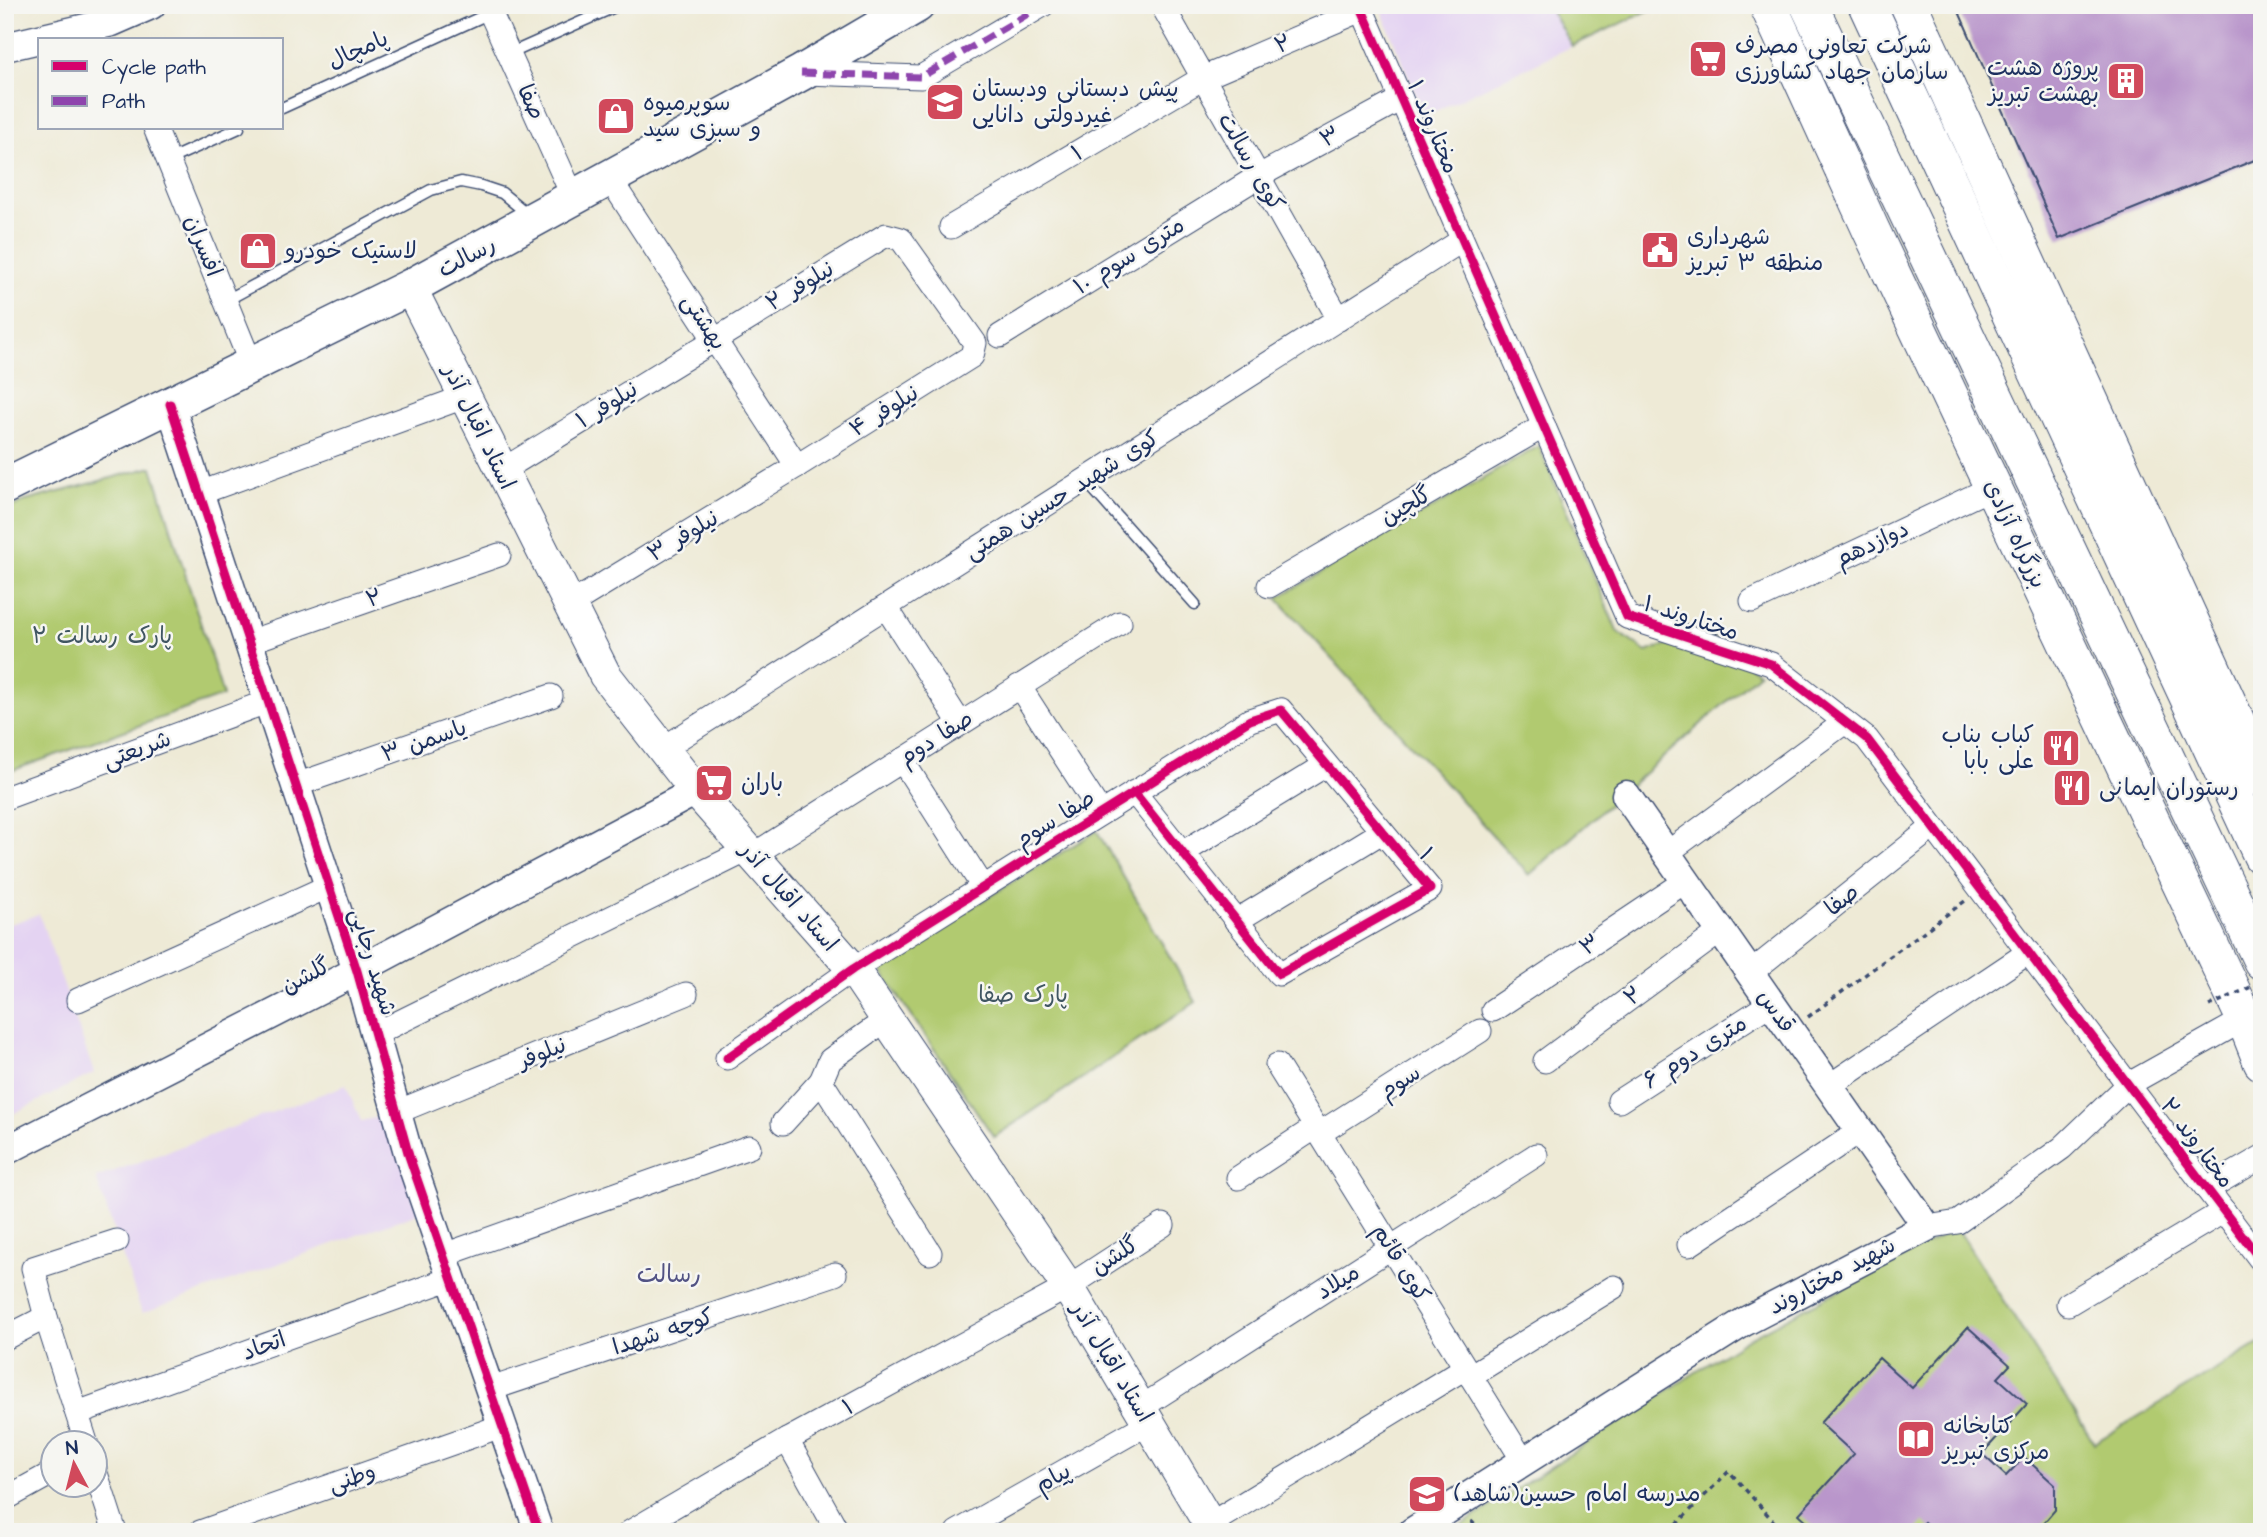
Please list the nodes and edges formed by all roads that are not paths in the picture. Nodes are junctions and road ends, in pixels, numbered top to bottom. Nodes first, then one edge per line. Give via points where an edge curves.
1 (151, 5) edge
2 (619, 5) edge
3 (917, 5) edge
4 (1044, 5) edge
5 (1162, 5) edge
6 (1768, 5) edge
7 (1809, 5) edge
8 (1867, 5) edge
9 (1909, 5) edge
10 (1361, 8) edge
11 (489, 9) edge
12 (116, 31) edge
13 (67, 38) edge
14 (38, 42) edge
15 (5, 47) edge
16 (509, 54) junction
17 (802, 73) junction
18 (1203, 78) junction
19 (1401, 99) junction
20 (284, 107) edge
21 (156, 130) edge
22 (235, 130) edge
23 (168, 160) junction
24 (1259, 176) junction
25 (610, 179) junction
26 (575, 199) junction
27 (535, 220) junction
28 (951, 227) dead end
29 (1461, 241) junction
30 (410, 287) junction
31 (225, 300) junction
32 (1339, 319) junction
33 (1000, 336) dead end
34 (714, 338) junction
35 (972, 356) joint
36 (251, 364) junction
37 (464, 397) junction
38 (170, 404) junction
39 (1544, 426) junction
40 (797, 466) junction
41 (500, 471) junction
42 (1085, 480) junction
43 (5, 486) edge
44 (1993, 487) junction
45 (200, 494) junction
46 (499, 555) dead end
47 (1269, 586) dead end
48 (1752, 601) dead end
49 (1195, 604) dead end
50 (569, 605) junction
51 (886, 607) junction
52 (1120, 623) dead end
53 (249, 642) junction
54 (1019, 686) junction
55 (551, 696) dead end
56 (268, 701) junction
57 (1281, 710) joint
58 (1845, 722) junction
59 (960, 723) junction
60 (662, 749) junction
61 (902, 760) junction
62 (1326, 765) junction
63 (2262, 778) edge
64 (296, 785) junction
65 (696, 791) junction
66 (1134, 792) junction
67 (1626, 795) dead end
68 (5, 798) edge
69 (1101, 813) junction
70 (1933, 827) junction
71 (1382, 832) junction
72 (750, 852) junction
73 (1182, 853) junction
74 (1667, 853) junction
75 (2262, 856) edge
76 (1686, 881) junction
77 (329, 886) junction
78 (984, 887) junction
79 (1236, 921) junction
80 (1721, 931) junction
81 (2029, 952) junction
82 (2262, 961) edge
83 (853, 969) junction
84 (358, 971) junction
85 (1750, 973) junction
86 (686, 994) dead end
87 (78, 1000) dead end
88 (1771, 1003) junction
89 (1493, 1010) dead end
90 (887, 1019) junction
91 (2245, 1020) junction
92 (1480, 1031) dead end
93 (375, 1034) junction
94 (727, 1058) dead end
95 (1545, 1061) dead end
96 (2262, 1062) edge
97 (1277, 1065) dead end
98 (821, 1081) junction
99 (2129, 1084) junction
100 (1829, 1086) junction
101 (1619, 1101) dead end
102 (397, 1112) junction
103 (783, 1123) dead end
104 (1318, 1130) junction
105 (1860, 1131) junction
106 (749, 1147) dead end
107 (5, 1151) edge
108 (1536, 1155) dead end
109 (2262, 1157) edge
110 (1238, 1178) dead end
111 (2207, 1189) junction
112 (2224, 1211) junction
113 (1163, 1225) dead end
114 (1927, 1227) junction
115 (117, 1241) dead end
116 (1689, 1245) dead end
117 (1392, 1248) junction
118 (930, 1253) dead end
119 (2259, 1259) dead end
120 (448, 1266) junction
121 (835, 1274) dead end
122 (1068, 1287) junction
123 (1614, 1287) dead end
124 (2067, 1304) dead end
125 (46, 1317) junction
126 (5, 1338) edge
127 (1467, 1372) junction
128 (491, 1389) junction
129 (77, 1413) junction
130 (1144, 1416) junction
131 (504, 1425) junction
132 (82, 1428) edge
133 (788, 1440) junction
134 (1524, 1462) junction
135 (38, 1481) edge
136 (104, 1498) edge
137 (5, 1499) edge
138 (1212, 1528) edge
139 (115, 1532) edge
140 (200, 1532) edge
141 (539, 1532) edge
142 (630, 1532) edge
143 (838, 1532) edge
144 (957, 1532) edge
145 (1412, 1532) edge

1 - 12 street
2 - 16 lane
3 - 17 main road, رسالت
4 - 17 street via 921,77
5 - 18 street, کوی رسالت
6 - 44 highway, بزرگراه آزادی
7 - 82 highway, بزرگراه آزادی
8 - 75 highway
9 - 63 highway
10 - 18 street, ۲
10 - 19 street, مختاروند ۱
11 - 16 street, صفا
11 - 20 lane, پامچال
12 - 13 street
14 - 15 street
16 - 26 street, صفا
17 - 25 main road, رسالت
18 - 24 street, کوی رسالت
18 - 28 street, ۱
19 - 24 street, ۳
19 - 29 street, مختاروند ۱
21 - 23 street, افسران
22 - 23 lane
23 - 31 street, افسران
24 - 32 street, کوی رسالت
24 - 33 street, ۱۰ متری سوم
25 - 26 main road, رسالت
25 - 34 street, بهشتی
26 - 27 main road, رسالت
27 - 30 main road, رسالت
27 - 31 lane via 502,193 461,182 432,190
29 - 32 street, کوی شهید حسین همتی
29 - 39 street, مختاروند ۱
30 - 36 main road, رسالت
30 - 37 main road, استاد اقبال آذر
31 - 36 street, افسران
32 - 42 street, کوی شهید حسین همتی
34 - 35 street, نیلوفر ۲ via 886,235 901,239 975,343
34 - 40 street, بهشتی
34 - 41 street, نیلوفر ۱
35 - 40 street, نیلوفر ۴
36 - 38 main road, رسالت
37 - 41 main road, استاد اقبال آذر
37 - 45 street
38 - 43 main road, رسالت
38 - 45 street, شهید رجایی
39 - 47 street, گلچین
39 - 58 street, مختاروند ۱ via 1627,617 1771,664
40 - 50 street, نیلوفر ۳
41 - 50 main road, استاد اقبال آذر
42 - 49 lane
42 - 51 street, کوی شهید حسین همتی
44 - 48 street, دوازدهم
44 - 91 highway, بزرگراه آزادی
45 - 53 street, شهید رجایی
46 - 53 street, ۲
50 - 60 main road, استاد اقبال آذر via 605,675
51 - 59 street
51 - 60 street, کوی شهید حسین همتی
52 - 54 street, صفا دوم
53 - 56 street, شهید رجایی
54 - 59 street, صفا دوم
54 - 69 street
55 - 64 street, یاسمن ۳
56 - 64 street, شهید رجایی
56 - 68 street, شریعتی
57 - 62 street, ۱
57 - 66 street, صفا سوم via 1250,720
58 - 70 street, مختاروند ۱ via 1867,739
58 - 74 street
59 - 61 street, صفا دوم
60 - 65 main road, استاد اقبال آذر
61 - 72 street, صفا دوم
61 - 78 street
62 - 71 street, ۱
62 - 73 street
64 - 77 street, شهید رجایی
65 - 72 main road, استاد اقبال آذر
65 - 84 street, گلشن
66 - 69 street, صفا سوم
66 - 73 street
67 - 74 street, قدس
69 - 78 street, صفا سوم
70 - 81 street, مختاروند ۱
70 - 85 street, صفا
71 - 79 street
71 - 79 street, ۱ via 1430,889 1279,974
72 - 83 main road, استاد اقبال آذر
72 - 93 street, صفا دوم
73 - 79 street
74 - 76 street, قدس
76 - 80 street, قدس
76 - 89 street, ۳
77 - 84 street, شهید رجایی
77 - 87 street
78 - 83 street, صفا سوم
80 - 85 street, قدس
80 - 95 street, ۲
81 - 99 street, مختاروند ۱
81 - 100 street
83 - 90 main road, استاد اقبال آذر
83 - 94 street, صفا سوم
84 - 93 street, شهید رجایی
84 - 107 street, گلشن
85 - 88 street, قدس
86 - 102 street, نیلوفر
88 - 100 street, قدس
88 - 101 street, ۶ متری دوم
90 - 98 street via 830,1060
90 - 122 main road, استاد اقبال آذر
91 - 96 highway, بزرگراه آزادی
91 - 99 street, شهید مختاروند
92 - 104 street, سوم
93 - 102 street, شهید رجایی
97 - 104 street, کوی قائم
98 - 103 street
98 - 118 street
99 - 111 street, مختاروند ۲
99 - 114 street, شهید مختاروند via 2062,1148 1958,1222
100 - 105 street, قدس
102 - 120 street, شهید رجایی
104 - 110 street
104 - 117 street, کوی قائم
105 - 114 street, قدس
105 - 116 street
106 - 120 street, اتحاد
108 - 117 street, میلاد
109 - 111 street
111 - 112 street, مختاروند ۲
112 - 119 street, مختاروند ۲
112 - 124 street
113 - 122 street, گلشن
114 - 134 street, شهید مختاروند via 1744,1322
115 - 125 street via 33,1268
117 - 127 street, کوی قائم
117 - 130 street, میلاد
120 - 128 street, شهید رجایی
120 - 129 street, اتحاد
121 - 128 street, کوچه شهدا
122 - 130 main road, استاد اقبال آذر
122 - 133 street, ۱
123 - 127 street
125 - 126 street
125 - 129 street
127 - 134 street, کوی قائم
127 - 138 street
128 - 131 street, شهید رجایی
129 - 132 street
130 - 138 main road, استاد اقبال آذر
130 - 144 street, پیام
131 - 140 street, وطنی
131 - 141 street, شهید رجایی
133 - 142 street, ۱
133 - 143 street
134 - 145 street, شهید مختاروند
135 - 137 street
136 - 139 street

